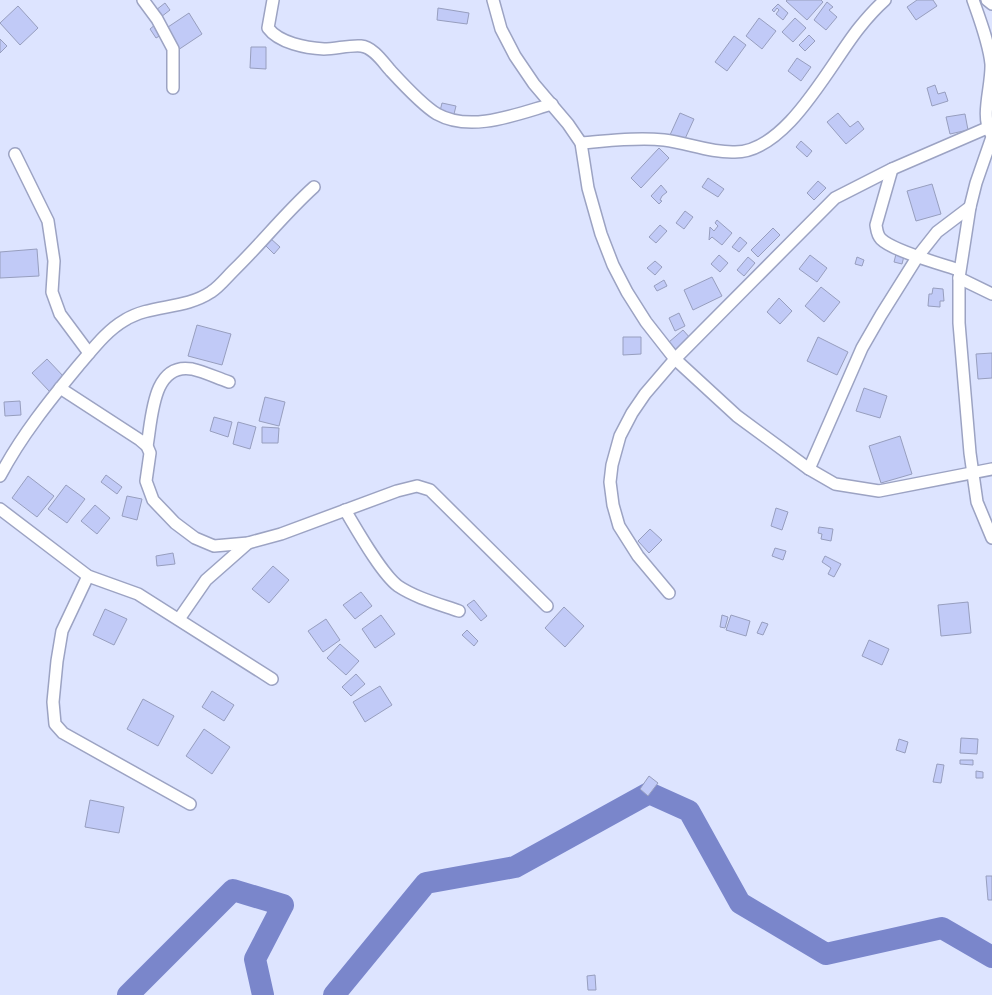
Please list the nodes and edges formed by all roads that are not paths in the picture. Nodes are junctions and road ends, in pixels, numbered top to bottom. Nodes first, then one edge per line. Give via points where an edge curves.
1 (143, 0) edge
2 (273, 0) edge
3 (493, 0) edge
4 (885, 0) edge
5 (973, 0) edge
6 (987, 0) edge
7 (992, 4) edge
8 (173, 88) dead end
9 (552, 104) junction
10 (990, 134) edge
11 (581, 143) junction
12 (15, 154) dead end
13 (892, 169) junction
14 (314, 186) dead end
15 (970, 207) junction
16 (918, 256) junction
17 (959, 274) junction
18 (992, 294) edge
19 (89, 354) junction
20 (675, 359) junction
21 (229, 382) dead end
22 (60, 388) junction
23 (147, 446) junction
24 (809, 469) junction
25 (992, 469) edge
26 (973, 471) junction
27 (0, 476) edge
28 (0, 509) edge
29 (345, 510) junction
30 (992, 538) edge
31 (248, 543) junction
32 (88, 576) junction
33 (669, 593) dead end
34 (547, 606) dead end
35 (459, 611) dead end
36 (178, 619) junction
37 (272, 679) dead end
38 (190, 804) dead end

1 - 8 street via 173,49
2 - 9 street via 268,28 279,38 322,49 363,46 375,53 436,113 454,121 485,121
3 - 9 street via 501,29 515,56
4 - 11 street via 859,28 803,107 777,133 755,148 736,153 663,140
5 - 10 street via 991,63 986,118
6 - 7 street
9 - 11 street
10 - 13 street
10 - 15 street
11 - 20 street via 588,188 613,265 646,322
12 - 19 street via 48,221 54,261 52,292 60,314
13 - 16 street via 876,225 877,233 883,241
13 - 20 street via 836,198
14 - 19 street via 212,292 190,302 142,311 108,332
15 - 16 street via 937,232
15 - 17 street
16 - 17 street
16 - 24 street via 862,348
17 - 18 street
17 - 26 street via 959,323
19 - 22 street
20 - 24 street via 737,416
20 - 33 street via 645,394 624,428 612,464 610,482 619,526 638,556
21 - 23 street via 192,369 177,370 164,377 158,387
22 - 23 street
22 - 27 street via 33,423
23 - 31 street via 150,453 146,481 154,500 175,523 195,538 214,546
24 - 26 street via 835,484 879,491
25 - 26 street
26 - 30 street via 977,502
28 - 32 street
29 - 31 street
29 - 34 street via 417,486 430,490
29 - 35 street via 378,563 397,585
31 - 36 street via 206,580
32 - 36 street via 138,594
32 - 38 street via 62,631 53,702 55,724 63,733
36 - 37 street

